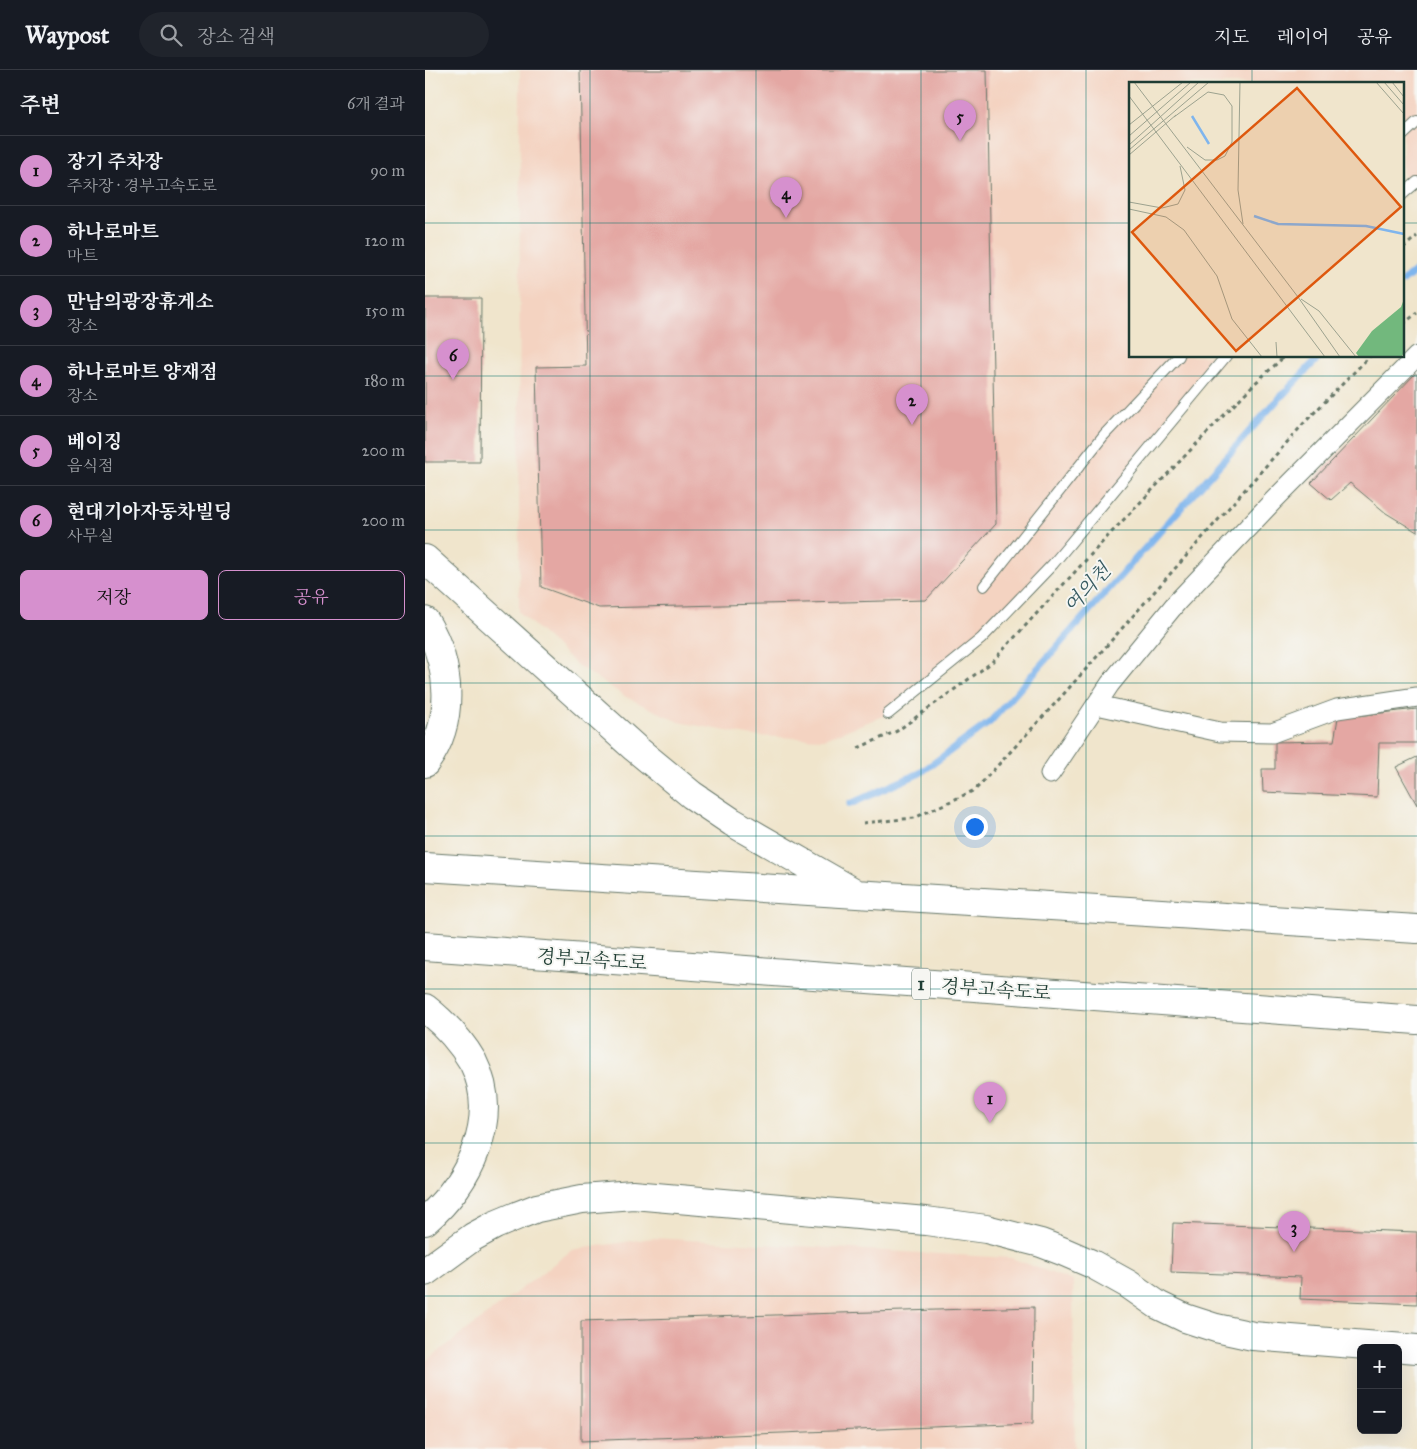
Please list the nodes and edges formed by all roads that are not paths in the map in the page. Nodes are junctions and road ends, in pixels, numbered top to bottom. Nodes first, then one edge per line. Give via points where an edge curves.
1 (1417, 122) edge
2 (1404, 134) edge
3 (1417, 182) edge
4 (1404, 193) edge
5 (1417, 356) edge
6 (1177, 358) edge
7 (1224, 358) edge
8 (425, 559) edge
9 (984, 586) dead end
10 (425, 621) edge
11 (1417, 697) edge
12 (1097, 704) junction
13 (888, 714) dead end
14 (425, 763) edge
15 (1050, 774) dead end
16 (425, 867) edge
17 (858, 894) junction
18 (1417, 929) edge
19 (425, 946) edge
20 (425, 1008) edge
21 (1417, 1020) edge
22 (425, 1221) edge
23 (425, 1272) edge
24 (1417, 1349) edge

1 - 2 lane
3 - 4 lane
5 - 12 street via 1177,602
6 - 9 lane via 1104,435
7 - 13 lane via 1047,571 981,639
8 - 17 highway via 635,748 692,795 732,822
10 - 14 highway via 440,654 446,694 438,742
11 - 12 street via 1337,709 1272,733 1220,732
12 - 15 street
16 - 17 highway
17 - 18 highway
19 - 21 highway, 경부고속도로 / 1
20 - 22 highway via 446,1026 465,1050 479,1077 483,1104 480,1135 468,1169 449,1197
23 - 24 highway via 473,1237 528,1212 582,1199 633,1195 986,1229 1041,1243 1093,1264 1172,1312 1216,1328 1253,1336

